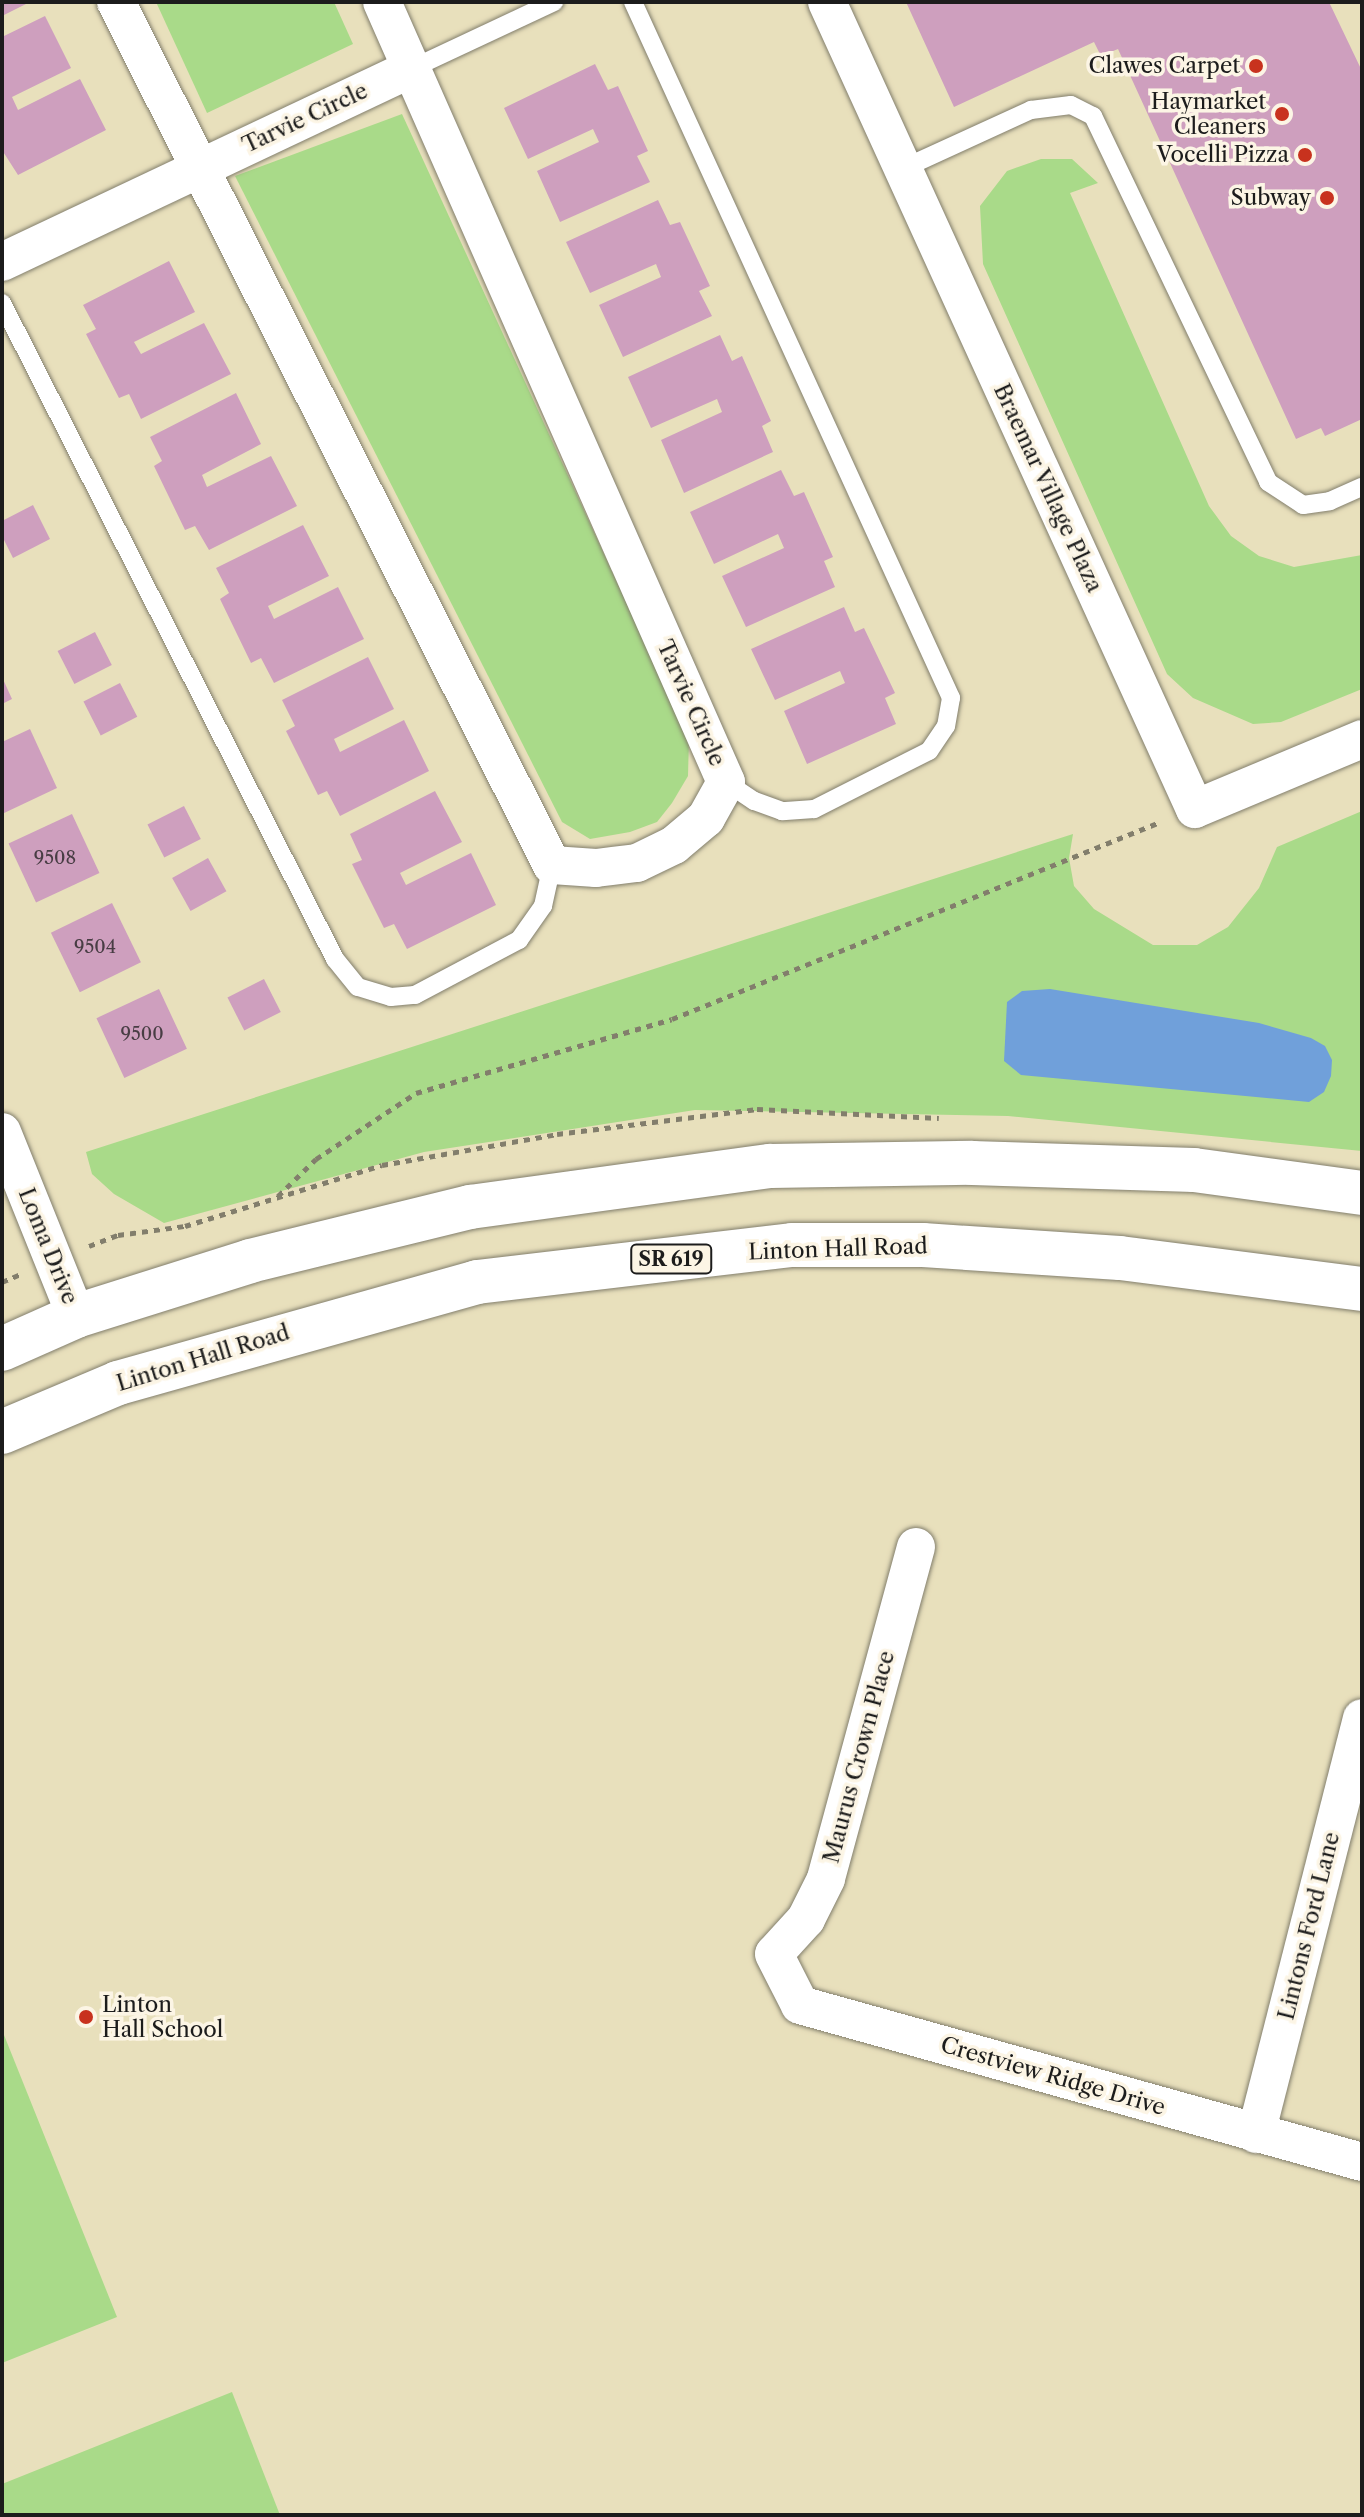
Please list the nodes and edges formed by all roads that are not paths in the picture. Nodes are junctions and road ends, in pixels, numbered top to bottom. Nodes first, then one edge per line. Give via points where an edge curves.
1 (116, 2) edge
2 (382, 2) edge
3 (554, 2) edge
4 (633, 2) edge
5 (827, 2) edge
6 (413, 68) junction
7 (196, 168) junction
8 (902, 169) junction
9 (2, 262) edge
10 (2, 303) edge
11 (1362, 487) edge
12 (1362, 739) edge
13 (726, 782) junction
14 (552, 865) junction
15 (2, 1132) edge
16 (1362, 1193) edge
17 (1362, 1289) edge
18 (76, 1316) junction
19 (2, 1349) edge
20 (2, 1432) edge
21 (916, 1547) dead end
22 (1362, 1718) edge
23 (774, 1954) joint
24 (1256, 2134) junction
25 (1362, 2162) edge

1 - 7 street
2 - 6 street, Tarvie Circle
3 - 6 lane
4 - 13 lane via 951,698 946,726 929,751 814,809 782,811
5 - 8 street, Braemar Village Plaza
6 - 7 street, Tarvie Circle
6 - 13 street, Tarvie Circle
7 - 9 street, Tarvie Circle
7 - 14 street
8 - 11 lane via 1031,110 1071,105 1093,116 1268,482 1303,505 1330,501
8 - 12 street, Braemar Village Plaza via 1195,809
10 - 14 lane via 335,959 358,987 391,997 415,995 519,940 543,906
13 - 14 street, Tarvie Circle via 706,818 637,863 596,868
15 - 18 street, Loma Drive
16 - 18 main road via 1194,1170 972,1163 770,1166 470,1207 250,1261
17 - 20 main road, Linton Hall Road / SR 619 via 1120,1258 923,1245 792,1245 477,1282 118,1383
18 - 19 main road
21 - 23 street, Maurus Crown Place via 826,1879 806,1919
22 - 24 street, Lintons Ford Lane
23 - 24 street, Crestview Ridge Drive via 800,2005
24 - 25 street, Crestview Ridge Drive

